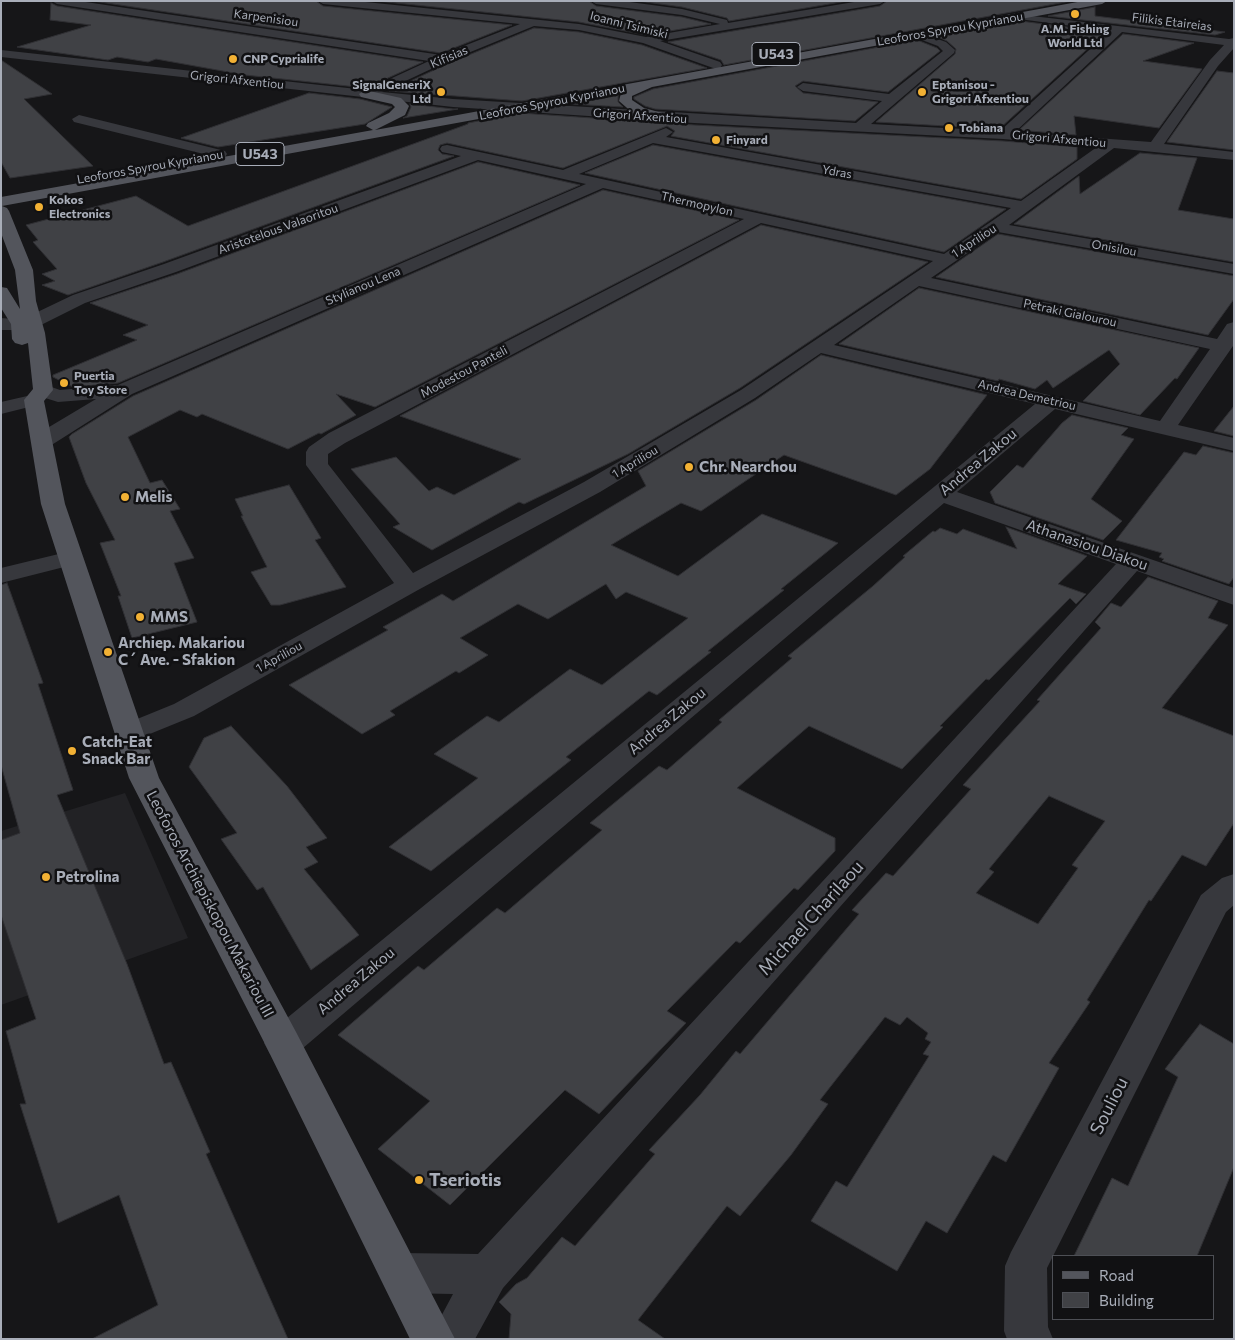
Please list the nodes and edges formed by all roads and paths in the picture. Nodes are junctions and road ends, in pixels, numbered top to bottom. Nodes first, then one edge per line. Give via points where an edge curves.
1 (57, 1) edge
2 (323, 1) edge
3 (596, 1) edge
4 (838, 1) edge
5 (880, 1) edge
6 (1066, 1) edge
7 (1102, 1) edge
8 (852, 6) junction
9 (699, 7) dead end
10 (418, 12) junction
11 (682, 12) junction
12 (1019, 16) junction
13 (400, 18) dead end
14 (534, 22) junction
15 (731, 25) junction
16 (1119, 29) junction
17 (918, 35) junction
18 (355, 36) dead end
19 (646, 40) junction
20 (337, 42) junction
21 (1233, 42) edge
22 (1, 54) edge
23 (442, 59) junction
24 (1214, 63) junction
25 (716, 65) junction
26 (1234, 66) edge
27 (659, 81) junction
28 (803, 87) dead end
29 (366, 94) junction
30 (892, 98) junction
31 (486, 106) junction
32 (519, 108) junction
33 (662, 117) junction
34 (694, 119) junction
35 (79, 120) dead end
36 (373, 126) junction
37 (859, 128) junction
38 (1003, 135) junction
39 (650, 138) junction
40 (1110, 144) junction
41 (1155, 147) junction
42 (447, 149) dead end
43 (220, 154) junction
44 (476, 156) junction
45 (1234, 156) edge
46 (566, 174) junction
47 (602, 183) junction
48 (1, 193) edge
49 (1, 202) edge
50 (1024, 206) junction
51 (1, 211) edge
52 (758, 218) junction
53 (995, 227) junction
54 (946, 259) junction
55 (1234, 269) edge
56 (916, 280) junction
57 (79, 299) junction
58 (10, 303) edge
59 (18, 323) edge
60 (1234, 328) edge
61 (1223, 346) junction
62 (819, 347) junction
63 (125, 390) junction
64 (38, 395) junction
65 (1052, 401) junction
66 (1, 408) edge
67 (1165, 429) junction
68 (42, 441) junction
69 (1234, 445) edge
70 (939, 494) junction
71 (71, 558) junction
72 (1133, 561) junction
73 (1, 576) edge
74 (409, 585) junction
75 (1234, 597) edge
76 (130, 733) junction
77 (1234, 886) edge
78 (283, 1043) junction
79 (400, 1273) junction
80 (488, 1274) junction
81 (432, 1339) edge
82 (451, 1339) edge
83 (1031, 1339) edge

1 - 20 street, Karpenisiou
2 - 10 street, Ioanni Tsimiski
3 - 11 street
4 - 8 street
5 - 8 street
6 - 25 main road, Leoforos Spyrou Kyprianou / U543
7 - 12 main road, Leoforos Spyrou Kyprianou / U543
8 - 15 street
9 - 11 street
10 - 13 street
10 - 14 street, Ioanni Tsimiski
11 - 15 street
12 - 16 street, Filikis Etaireias
12 - 17 main road, Leoforos Spyrou Kyprianou / U543
14 - 19 street, Ioanni Tsimiski
14 - 23 street, Kifisias
15 - 19 street
16 - 21 street, Filikis Etaireias
16 - 38 street
17 - 27 main road, Leoforos Spyrou Kyprianou / U543
17 - 30 street via 942,44 948,53
18 - 20 street
19 - 25 street, Ioanni Tsimiski
20 - 23 street, Karpenisiou
21 - 24 street
22 - 29 street, Grigori Afxentiou
23 - 29 street, Kifisias
24 - 26 street
24 - 41 street
25 - 31 main road, Leoforos Spyrou Kyprianou / U543
27 - 32 main road, Leoforos Spyrou Kyprianou / U543
27 - 33 main road via 629,92 625,101 638,111
28 - 30 street
29 - 31 street, Grigori Afxentiou
29 - 36 main road via 396,101 402,106 400,112
30 - 37 street
31 - 32 street, Grigori Afxentiou
31 - 36 main road, Leoforos Spyrou Kyprianou / U543
32 - 33 street, Grigori Afxentiou
32 - 49 main road, Leoforos Spyrou Kyprianou / U543
33 - 34 street, Grigori Afxentiou
34 - 37 street, Grigori Afxentiou
34 - 39 street
35 - 43 street
36 - 43 main road, Leoforos Spyrou Kyprianou / U543
37 - 38 street, Grigori Afxentiou
38 - 40 street, Grigori Afxentiou
39 - 46 street
39 - 50 street, Ydras
40 - 41 street, Grigori Afxentiou
40 - 50 street, 1 Apriliou
41 - 45 street, Grigori Afxentiou
42 - 44 street, Thermopylon
43 - 48 main road, Leoforos Spyrou Kyprianou / U543
44 - 46 street, Thermopylon
44 - 57 street, Aristotelous Valaoritou
46 - 47 street, Thermopylon
47 - 52 street, Thermopylon
47 - 63 street, Stylianou Lena
50 - 53 street, 1 Apriliou
51 - 58 main road, Leoforos Archiepiskopou Makariou III via 24,270
52 - 54 street, Thermopylon
52 - 74 street, Modestou Panteli via 337,438 317,452 317,465
53 - 54 street, 1 Apriliou
53 - 55 street, Onisilou
54 - 56 street, 1 Apriliou
56 - 61 street, Petraki Gialourou
56 - 62 street, 1 Apriliou
57 - 58 street, Aristotelous Valaoritou
57 - 59 street, Aristotelous Valaoritou
58 - 59 main road, Leoforos Archiepiskopou Makariou III
59 - 64 main road, Leoforos Archiepiskopou Makariou III via 22,340 38,362
60 - 61 street
61 - 67 street
62 - 65 street, Andrea Demetriou
62 - 74 street, 1 Apriliou via 748,394 592,487
63 - 64 street, Stylianou Lena
63 - 68 street, Stylianou Lena
64 - 66 street
64 - 68 main road, Leoforos Archiepiskopou Makariou III
65 - 67 street, Andrea Demetriou
65 - 70 street, Andrea Zakou
67 - 69 street, Andrea Demetriou
68 - 71 main road, Leoforos Archiepiskopou Makariou III via 53,504
70 - 72 street, Athanasiou Diakou
70 - 78 street, Andrea Zakou
71 - 73 street
71 - 76 main road, Leoforos Archiepiskopou Makariou III
72 - 75 street, Athanasiou Diakou
72 - 80 street, Michael Charilaou
74 - 76 street, 1 Apriliou via 184,710
76 - 78 main road, Leoforos Archiepiskopou Makariou III via 144,778
77 - 83 street, Souliou via 1213,904 1026,1266 1026,1331
78 - 79 main road, Leoforos Archiepiskopou Makariou III
79 - 80 street
79 - 81 main road, Leoforos Archiepiskopou Makariou III
80 - 82 street, Michael Charilaou

